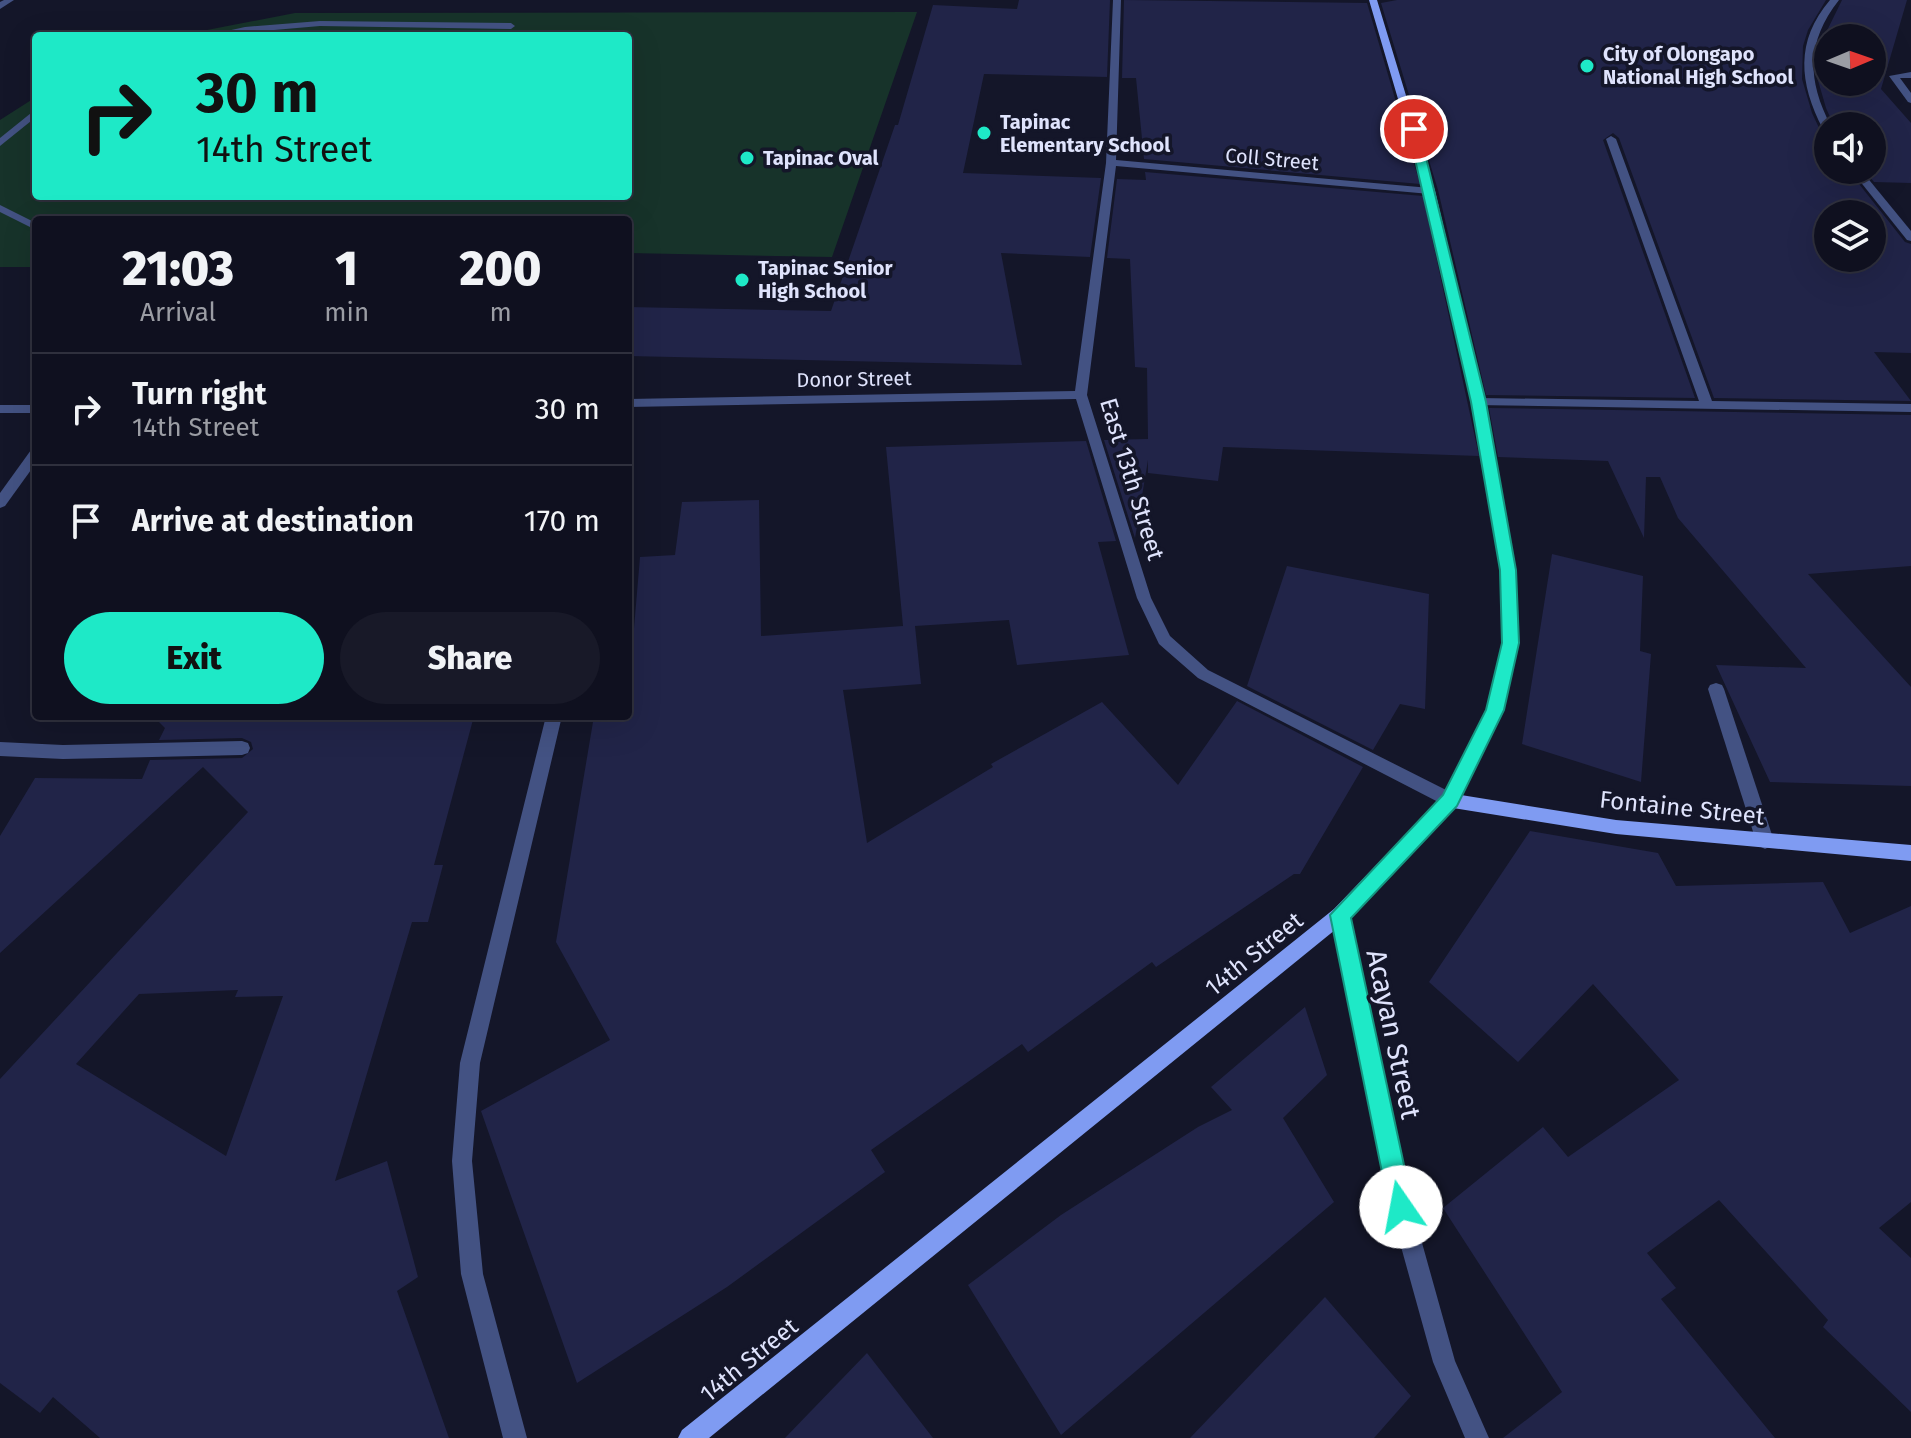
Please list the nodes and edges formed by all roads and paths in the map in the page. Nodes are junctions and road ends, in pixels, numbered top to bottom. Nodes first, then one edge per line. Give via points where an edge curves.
1 (10, 0) edge
2 (1117, 0) edge
3 (1373, 0) edge
4 (1835, 0) edge
5 (0, 6) edge
6 (511, 26) dead end
7 (226, 32) edge
8 (1911, 75) edge
9 (1911, 100) edge
10 (1818, 112) edge
11 (32, 115) edge
12 (1611, 139) dead end
13 (0, 143) edge
14 (1111, 163) junction
15 (1867, 184) edge
16 (1430, 191) junction
17 (0, 208) edge
18 (32, 225) edge
19 (1911, 238) edge
20 (1081, 395) junction
21 (1479, 402) junction
22 (1706, 402) junction
23 (632, 406) edge
24 (1911, 408) edge
25 (0, 409) edge
26 (32, 409) edge
27 (32, 459) edge
28 (0, 503) edge
29 (1716, 689) dead end
30 (553, 720) edge
31 (242, 748) dead end
32 (0, 749) edge
33 (1450, 800) junction
34 (1765, 841) junction
35 (1911, 853) edge
36 (1340, 915) junction
37 (515, 1438) edge
38 (690, 1438) edge
39 (1477, 1438) edge

1 - 5 street
2 - 14 street, East 13th Street
3 - 16 main road, 14th Street
4 - 10 street via 1815,29 1807,74
6 - 7 street via 311,25
8 - 9 street via 1894,76
11 - 13 street
12 - 22 street
14 - 16 street, Coll Street
14 - 20 street, East 13th Street
15 - 19 street
16 - 21 main road, 14th Street
17 - 18 street
20 - 23 street, Donor Street
20 - 33 street, East 13th Street via 1144,598 1164,640 1203,674
21 - 22 street
21 - 33 main road, 14th Street via 1508,570 1510,643 1495,710
22 - 24 street
25 - 26 street
27 - 28 street
29 - 34 street
30 - 37 street via 470,1063 462,1161 472,1274
31 - 32 street
33 - 34 main road, Fontaine Street via 1616,827
33 - 36 main road, 14th Street
34 - 35 main road, Fontaine Street
36 - 38 main road, 14th Street
36 - 39 street, Acayan Street via 1401,1207 1444,1362

